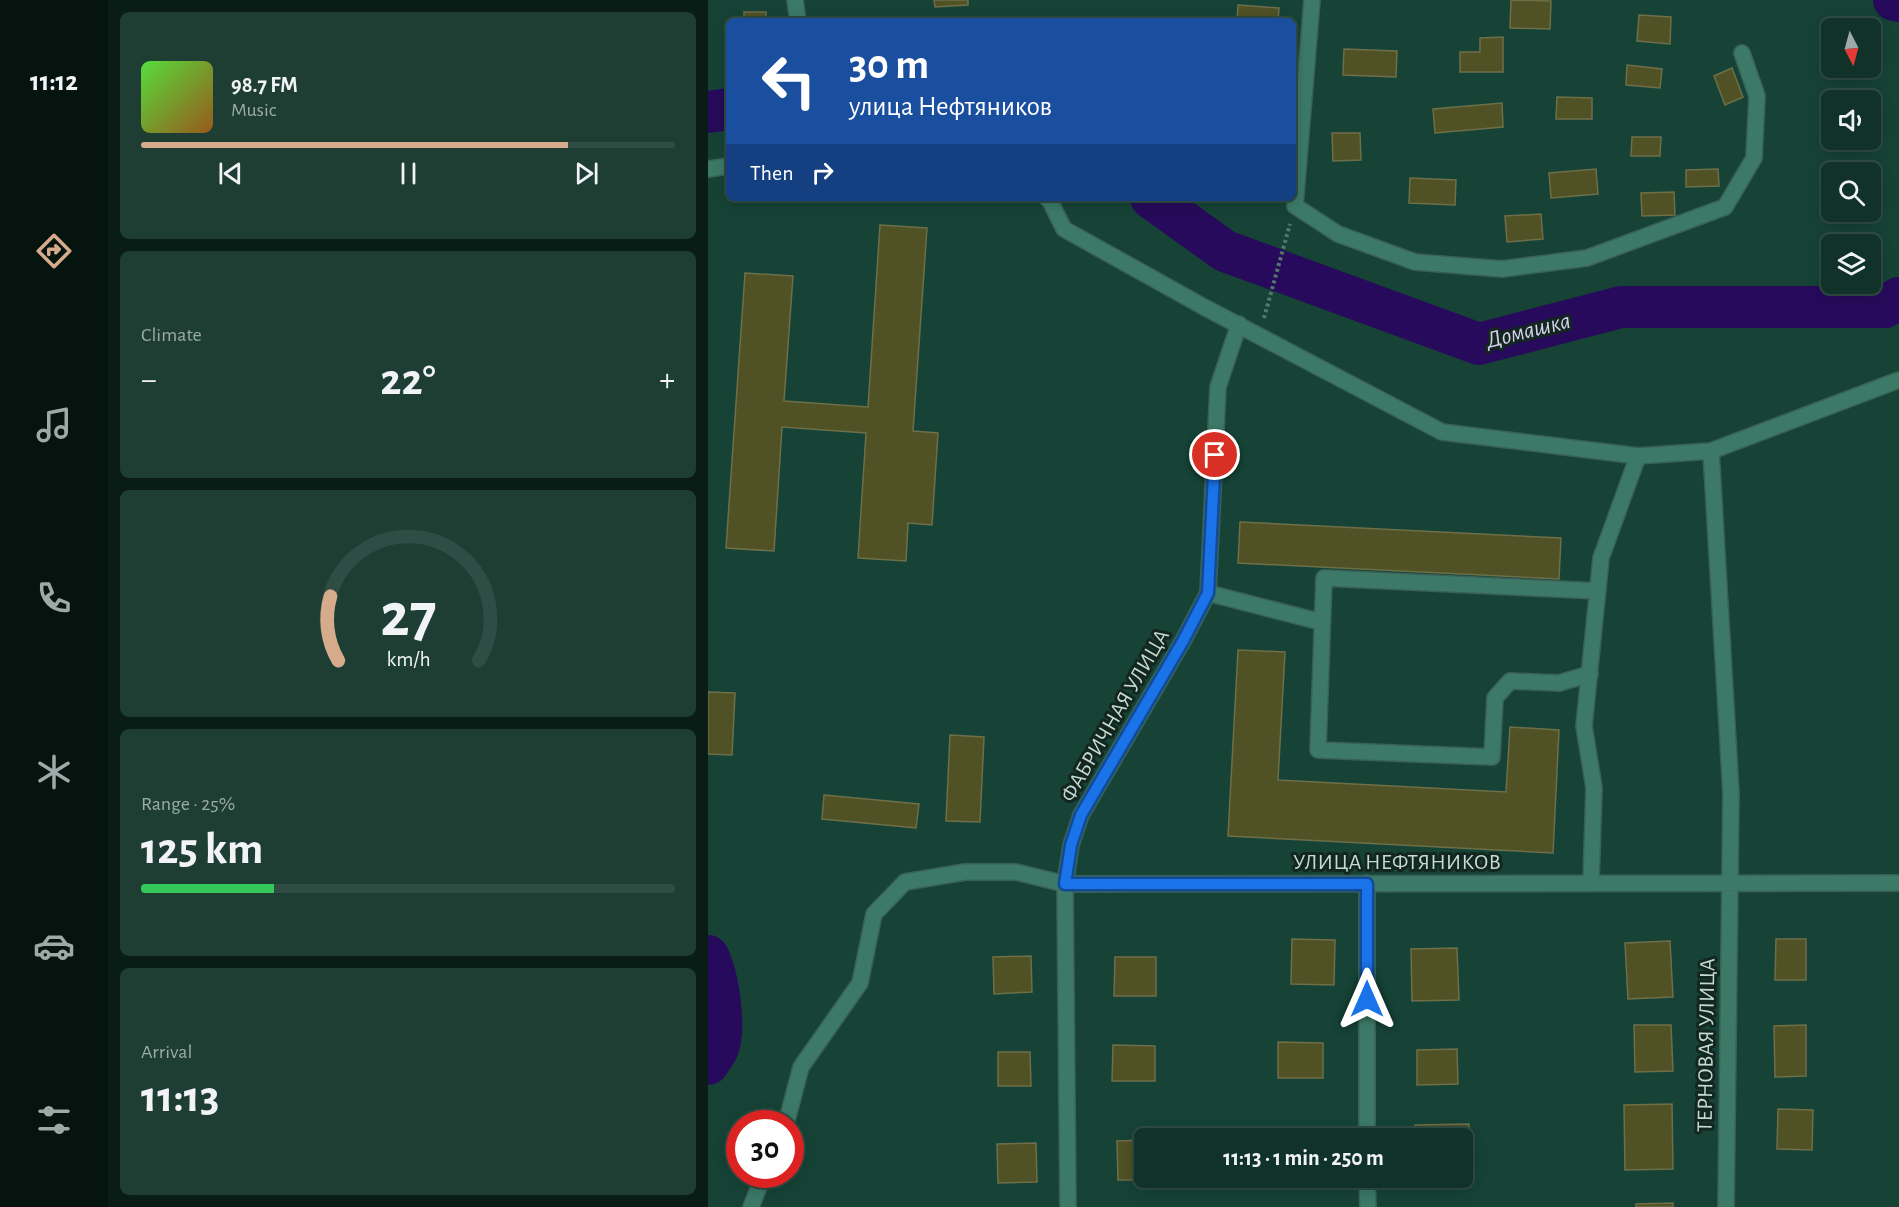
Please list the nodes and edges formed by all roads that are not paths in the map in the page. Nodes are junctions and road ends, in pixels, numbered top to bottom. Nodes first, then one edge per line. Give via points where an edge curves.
1 (795, 0) edge
2 (1312, 0) edge
3 (798, 18) edge
4 (1742, 53) dead end
5 (726, 166) edge
6 (708, 169) edge
7 (1296, 194) edge
8 (1049, 201) edge
9 (1295, 201) edge
10 (1239, 324) junction
11 (1899, 380) edge
12 (1711, 451) junction
13 (1638, 456) junction
14 (1598, 591) junction
15 (1208, 593) junction
16 (1321, 622) junction
17 (1590, 674) junction
18 (1591, 883) junction
19 (1729, 883) junction
20 (1899, 883) edge
21 (1065, 884) junction
22 (1367, 884) junction
23 (790, 1110) edge
24 (1367, 1128) edge
25 (758, 1188) edge
26 (1368, 1188) edge
27 (751, 1205) edge
28 (1068, 1207) edge
29 (1368, 1207) edge
30 (1725, 1207) edge

1 - 3 street
2 - 7 street
4 - 9 street via 1757,96 1754,158 1725,207 1587,258 1502,269 1415,262 1338,234 1295,206
5 - 6 street
8 - 10 street via 1064,229
10 - 13 street via 1442,432
10 - 15 street, ФАБРИЧНАЯ УЛИЦА via 1218,387
11 - 12 street
12 - 13 street
12 - 19 street, ТЕРНОВАЯ УЛИЦА via 1731,793
13 - 14 street via 1601,558
14 - 16 street via 1324,578
14 - 17 street
15 - 16 street
15 - 21 street, ФАБРИЧНАЯ УЛИЦА via 1081,815
16 - 17 street via 1318,750 1492,757 1496,698 1510,681 1559,683
17 - 18 street via 1584,726 1594,788
18 - 19 street, УЛИЦА НЕФТЯНИКОВ
18 - 22 street, УЛИЦА НЕФТЯНИКОВ
19 - 20 street, УЛИЦА НЕФТЯНИКОВ
19 - 30 street, ТЕРНОВАЯ УЛИЦА
21 - 22 street, УЛИЦА НЕФТЯНИКОВ
21 - 23 street, УЛИЦА НЕФТЯНИКОВ via 1016,872 975,872 905,882 874,914 860,983 801,1067
21 - 28 street, ФАБРИЧНАЯ УЛИЦА
22 - 24 street
25 - 27 street
26 - 29 street

